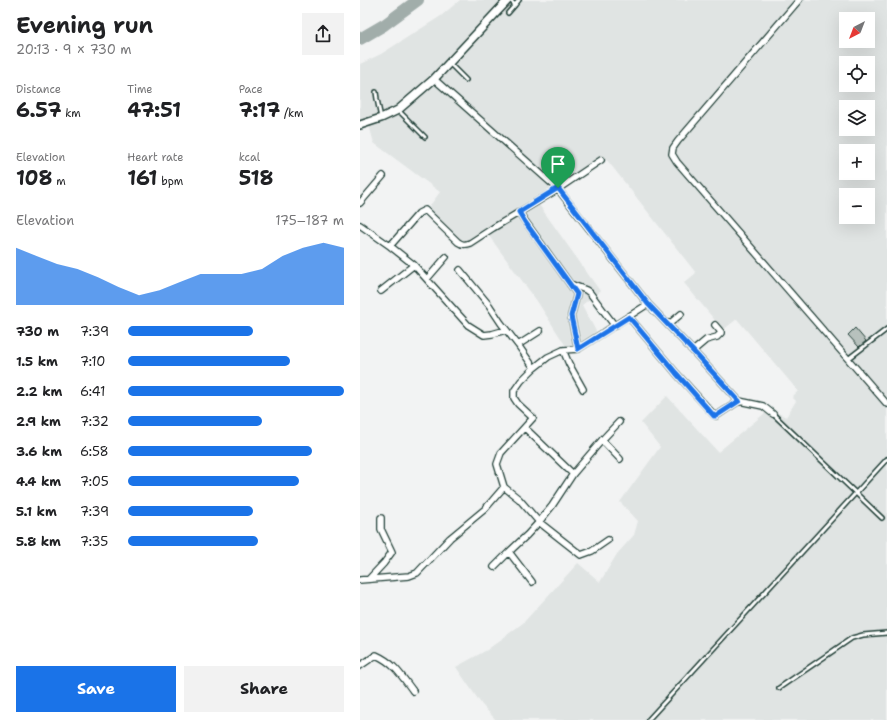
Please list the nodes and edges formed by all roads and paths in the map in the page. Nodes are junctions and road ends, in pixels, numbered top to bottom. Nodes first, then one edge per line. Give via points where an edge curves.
1 (509, 0) edge
2 (519, 0) edge
3 (799, 0) edge
4 (515, 5) junction
5 (508, 13) dead end
6 (448, 63) junction
7 (434, 79) junction
8 (466, 80) dead end
9 (376, 92) dead end
10 (398, 110) junction
11 (381, 118) junction
12 (360, 125) edge
13 (425, 138) dead end
14 (601, 160) dead end
15 (383, 176) dead end
16 (558, 188) junction
17 (360, 203) edge
18 (519, 212) junction
19 (360, 225) edge
20 (390, 246) junction
21 (446, 257) dead end
22 (414, 265) junction
23 (460, 270) dead end
24 (427, 279) junction
25 (570, 283) junction
26 (381, 292) dead end
27 (648, 304) junction
28 (681, 314) dead end
29 (629, 317) junction
30 (668, 325) junction
31 (715, 325) dead end
32 (616, 326) junction
33 (887, 329) edge
34 (506, 330) junction
35 (540, 331) dead end
36 (518, 345) junction
37 (578, 349) junction
38 (563, 350) junction
39 (693, 351) junction
40 (848, 359) junction
41 (534, 368) junction
42 (583, 389) dead end
43 (739, 401) junction
44 (887, 404) edge
45 (773, 414) joint
46 (619, 422) dead end
47 (528, 423) junction
48 (602, 440) junction
49 (620, 459) dead end
50 (887, 459) edge
51 (573, 474) junction
52 (504, 487) junction
53 (856, 493) junction
54 (381, 518) dead end
55 (882, 518) dead end
56 (539, 522) junction
57 (608, 540) dead end
58 (509, 552) junction
59 (494, 567) dead end
60 (360, 580) edge
61 (369, 580) junction
62 (532, 582) dead end
63 (887, 633) edge
64 (360, 666) edge
65 (779, 688) dead end
66 (413, 691) dead end
67 (648, 720) edge

1 - 4 lane
1 - 6 street
2 - 4 lane
3 - 40 street via 673,148 672,154
4 - 5 lane
6 - 7 street
6 - 8 lane
7 - 10 street
7 - 16 street
9 - 11 lane
10 - 11 street
10 - 13 lane
11 - 12 street
14 - 16 street
15 - 17 street
16 - 18 street
16 - 27 street
18 - 20 street via 470,243 461,244 425,210 419,213
18 - 25 street
19 - 20 street
20 - 22 street
21 - 24 street
22 - 24 street
22 - 26 street
23 - 34 street
24 - 34 street via 468,325 484,335
25 - 32 street via 590,293
25 - 37 street via 577,294 571,316
27 - 29 street
27 - 30 street
28 - 30 street
29 - 32 street
29 - 43 street via 714,416
30 - 39 street
31 - 39 street via 721,333 706,340
32 - 37 street
33 - 40 lane
34 - 36 street
35 - 36 street
36 - 41 street
37 - 38 street
38 - 41 street
38 - 42 street
39 - 43 street
40 - 44 street
41 - 47 street via 514,391 514,398 518,404 533,418
43 - 45 street via 763,406
45 - 53 lane
46 - 48 street
47 - 51 street
47 - 52 street via 501,453 498,464
48 - 49 street
48 - 51 street
50 - 53 lane
51 - 56 street
52 - 56 street via 519,499
52 - 61 street via 485,509 450,538 417,573
53 - 55 lane
53 - 67 lane
54 - 61 street via 381,529 392,552
56 - 57 street via 581,555
56 - 58 street
58 - 59 street
58 - 62 street
60 - 61 street
63 - 65 lane via 863,634 852,638
64 - 66 street via 376,655 391,664

